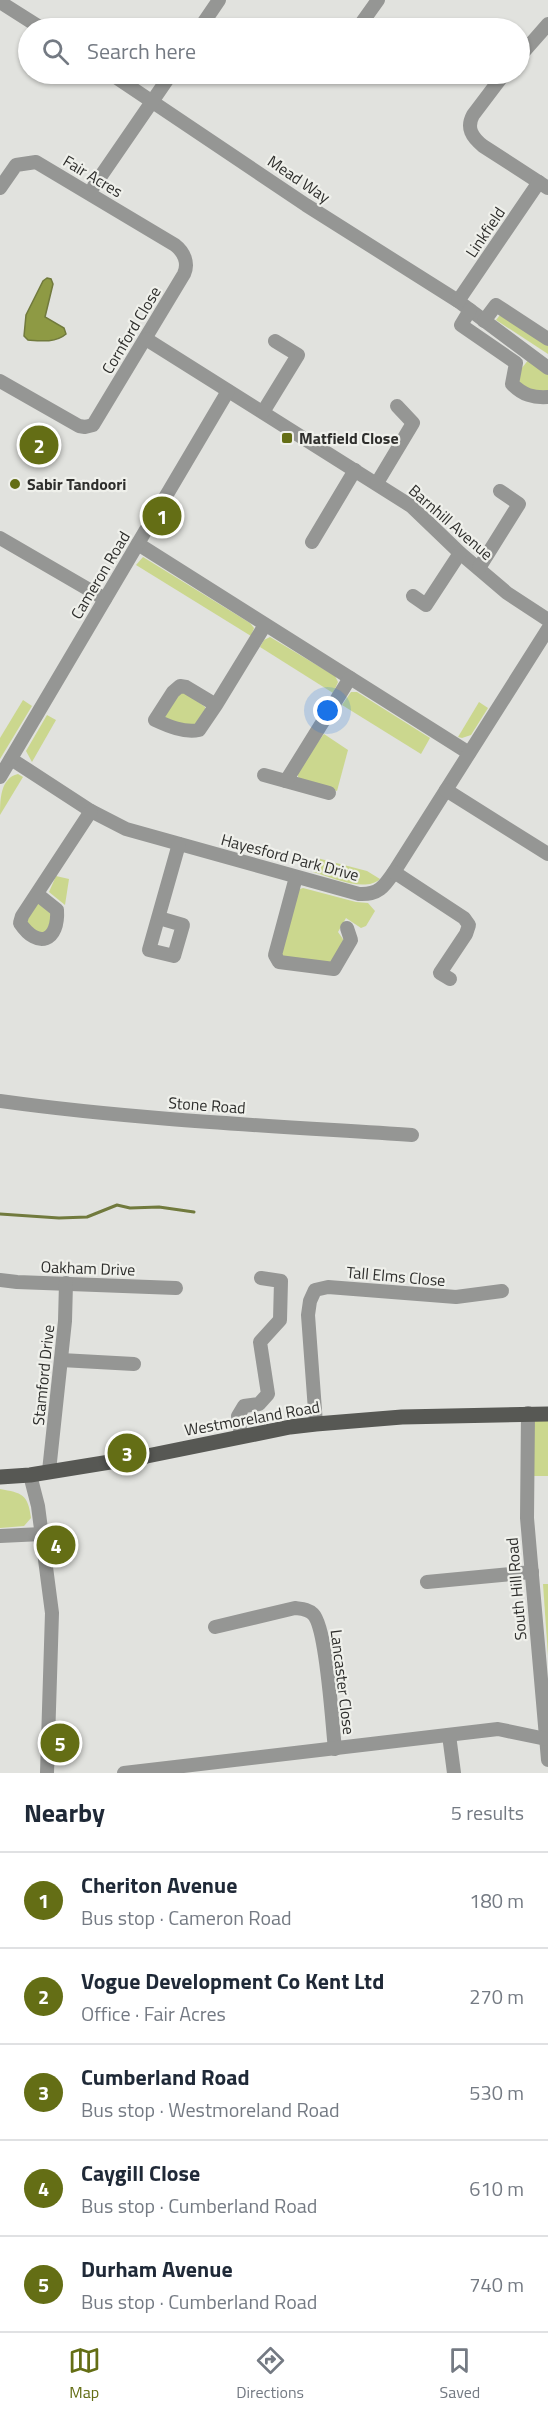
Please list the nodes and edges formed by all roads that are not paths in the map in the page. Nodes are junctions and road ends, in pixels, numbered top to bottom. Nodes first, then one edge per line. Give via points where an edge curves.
1 (378, 0) edge
2 (0, 2) edge
3 (212, 2) edge
4 (25, 18) edge
5 (205, 18) edge
6 (365, 18) edge
7 (548, 24) edge
8 (530, 44) edge
9 (127, 84) edge
10 (164, 84) edge
11 (496, 84) edge
12 (153, 100) junction
13 (544, 185) edge
14 (94, 186) dead end
15 (0, 188) edge
16 (175, 245) joint
17 (458, 301) junction
18 (470, 310) junction
19 (484, 321) junction
20 (146, 339) junction
21 (548, 339) edge
22 (275, 341) dead end
23 (520, 357) junction
24 (547, 366) edge
25 (0, 381) edge
26 (228, 391) junction
27 (548, 397) edge
28 (397, 406) dead end
29 (262, 412) junction
30 (355, 470) junction
31 (377, 483) junction
32 (500, 491) dead end
33 (0, 538) edge
34 (312, 542) dead end
35 (138, 544) junction
36 (460, 553) junction
37 (479, 568) junction
38 (413, 596) dead end
39 (105, 599) junction
40 (548, 620) edge
41 (265, 625) junction
42 (548, 629) edge
43 (350, 678) junction
44 (216, 705) junction
45 (469, 753) junction
46 (11, 759) junction
47 (264, 775) dead end
48 (0, 777) edge
49 (286, 781) junction
50 (446, 790) junction
51 (329, 793) dead end
52 (91, 810) junction
53 (178, 844) junction
54 (546, 847) edge
55 (394, 872) junction
56 (296, 877) junction
57 (37, 894) dead end
58 (159, 918) dead end
59 (347, 928) dead end
60 (450, 979) dead end
61 (0, 1101) edge
62 (412, 1135) dead end
63 (261, 1278) dead end
64 (0, 1280) edge
65 (66, 1283) junction
66 (176, 1288) dead end
67 (502, 1291) dead end
68 (61, 1360) junction
69 (134, 1364) dead end
70 (528, 1413) junction
71 (548, 1414) edge
72 (315, 1424) junction
73 (241, 1436) junction
74 (49, 1471) junction
75 (30, 1474) junction
76 (0, 1477) edge
77 (42, 1534) junction
78 (0, 1536) edge
79 (532, 1572) junction
80 (427, 1582) dead end
81 (215, 1627) dead end
82 (544, 1668) edge
83 (449, 1735) junction
84 (546, 1739) junction
85 (335, 1749) junction
86 (548, 1760) edge
87 (47, 1773) edge
88 (124, 1773) edge
89 (454, 1773) edge

1 - 6 street
2 - 4 street
3 - 5 street
7 - 8 street
9 - 12 street, Mead Way
10 - 12 street
11 - 13 street via 473,115 469,129 476,140
12 - 14 street
12 - 17 street, Mead Way via 306,205
13 - 17 street, Linkfield
15 - 16 street, Fair Acres via 16,165 36,162
16 - 20 street, Cornford Close via 183,252 186,270
17 - 18 street, Mead Way
18 - 19 street, Mead Way
18 - 23 street, Mead Way via 461,325
19 - 21 street via 496,304
19 - 23 street, Mead Way
20 - 25 street, Cornford Close via 96,421 85,427
20 - 26 street, Barnhill Avenue
22 - 29 street via 298,355
23 - 24 street, Mead Way
23 - 27 street via 512,384 534,398
26 - 29 street, Barnhill Avenue
26 - 35 street, Cameron Road
28 - 31 street via 414,423
29 - 30 street, Barnhill Avenue
30 - 31 street, Barnhill Avenue
30 - 34 street
31 - 36 street, Barnhill Avenue via 411,506
32 - 37 street via 519,504
33 - 39 street
35 - 39 street, Cameron Road
35 - 41 street
36 - 37 street, Barnhill Avenue
36 - 38 street via 426,605
37 - 40 street, Barnhill Avenue via 507,593
39 - 46 street, Cameron Road
41 - 43 street
41 - 44 street
42 - 45 street, Hayesford Park Drive
43 - 45 street
43 - 49 street
44 - 44 street via 180,686 152,725 198,730
45 - 50 street, Hayesford Park Drive
46 - 48 street, Cameron Road
46 - 52 street, Hayesford Park Drive
47 - 49 street
49 - 51 street
50 - 54 street
50 - 55 street, Hayesford Park Drive
52 - 53 street, Hayesford Park Drive via 126,829
52 - 57 street
53 - 56 street, Hayesford Park Drive
53 - 58 street
55 - 56 street, Hayesford Park Drive via 383,888 371,894
55 - 60 street via 469,925 440,973
56 - 59 street via 275,955 279,962 334,969 351,940
61 - 62 street, Stone Road via 191,1120
63 - 73 street via 281,1281 280,1320 260,1342 268,1394 260,1404 244,1406 238,1416
64 - 65 street, Oakham Drive
65 - 66 street, Oakham Drive
65 - 68 street, Stamford Drive
67 - 72 street, Tall Elms Close via 456,1297 319,1287 312,1294 308,1315
68 - 69 street
68 - 74 street, Stamford Drive
70 - 71 main road, Westmoreland Road
70 - 72 main road, Westmoreland Road
70 - 79 street, South Hill Road via 527,1518
72 - 73 main road, Westmoreland Road
73 - 74 main road, Westmoreland Road
74 - 75 main road, Westmoreland Road
75 - 76 main road, Westmoreland Road
75 - 77 street
77 - 78 street
77 - 87 street via 52,1612
79 - 80 street
79 - 82 street, South Hill Road
81 - 85 street, Lancaster Close via 296,1608 313,1613 322,1634
82 - 84 street, South Hill Road
83 - 84 street via 503,1729
83 - 85 street
83 - 89 street
84 - 86 street, South Hill Road
85 - 88 street

